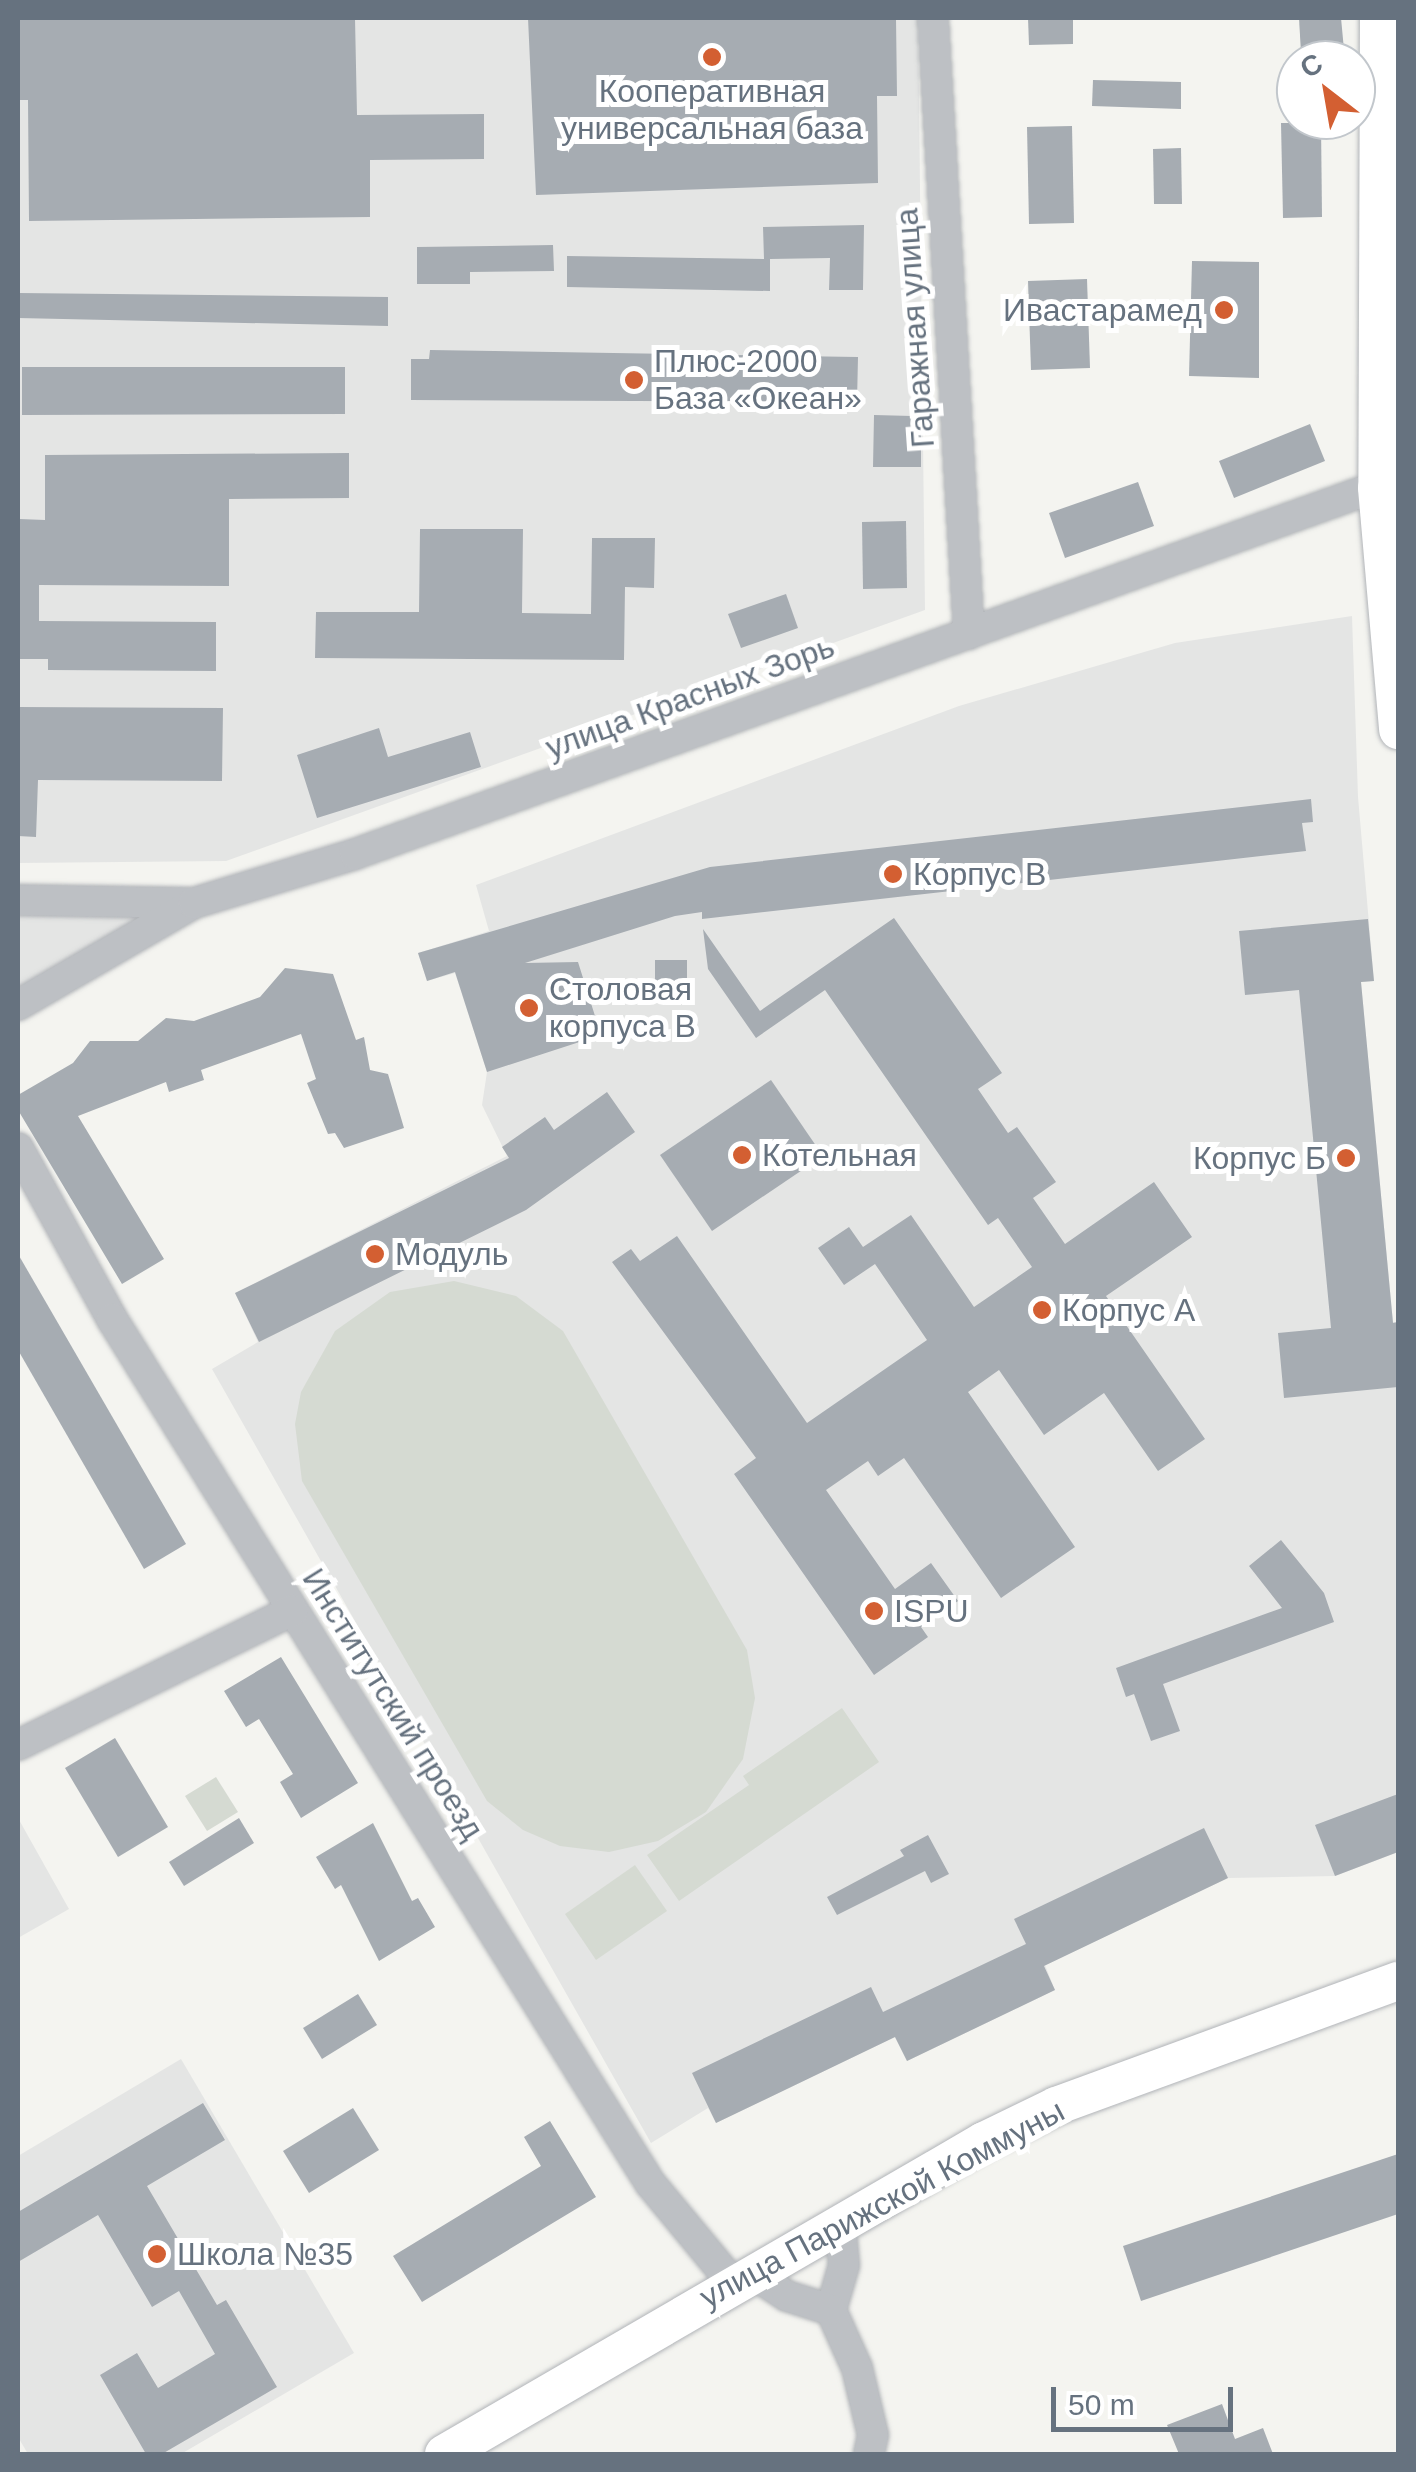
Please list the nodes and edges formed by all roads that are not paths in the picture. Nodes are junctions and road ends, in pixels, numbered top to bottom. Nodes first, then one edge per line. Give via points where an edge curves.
1 (933, 18) edge
2 (1379, 18) edge
3 (1388, 483) edge
4 (969, 634) junction
5 (1398, 730) edge
6 (18, 900) edge
7 (194, 904) junction
8 (18, 1004) edge
9 (18, 1148) edge
10 (293, 1610) junction
11 (18, 1745) edge
12 (1398, 1980) edge
13 (840, 2221) junction
14 (741, 2277) junction
15 (831, 2310) junction
16 (444, 2454) edge
17 (869, 2454) edge

1 - 4 street, Гаражная улица
2 - 3 main road
3 - 4 street, улица Красных Зорь
3 - 5 main road
4 - 7 street, улица Красных Зорь via 355,854
6 - 7 street
7 - 8 street, улица Красных Зорь
9 - 10 street, Институтский проезд via 112,1320
10 - 11 street
10 - 14 street, Институтский проезд via 650,2183
12 - 13 main road, улица Парижской Коммуны via 1056,2106
13 - 14 main road, улица Парижской Коммуны
13 - 15 street via 844,2264
14 - 15 street, Институтский проезд
14 - 16 main road, улица Парижской Коммуны
15 - 17 street via 858,2368 874,2435

